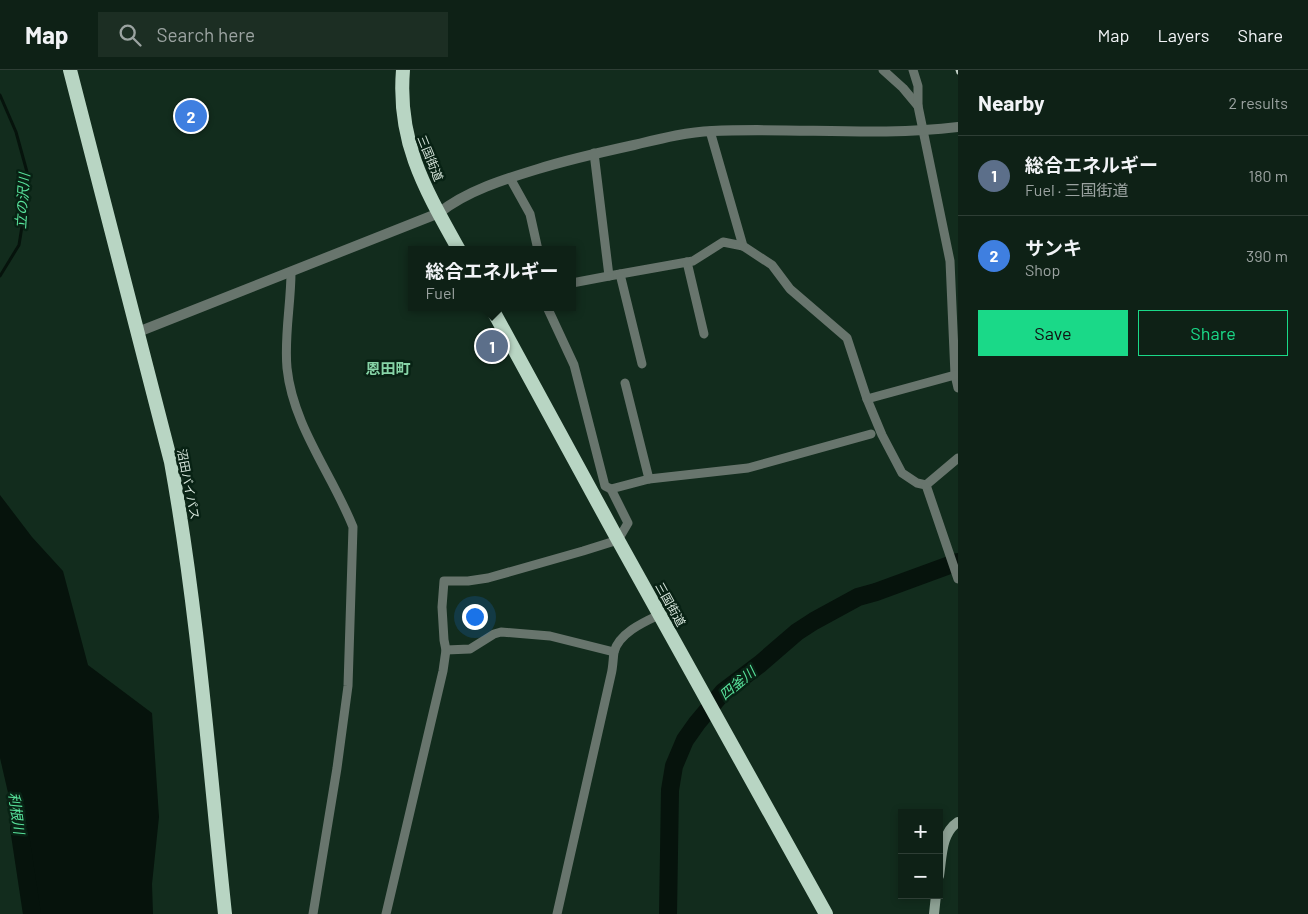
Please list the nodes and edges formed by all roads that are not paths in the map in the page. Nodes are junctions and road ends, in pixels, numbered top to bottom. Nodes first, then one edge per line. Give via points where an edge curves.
1 (70, 70) edge
2 (403, 70) edge
3 (883, 70) edge
4 (913, 70) edge
5 (918, 106) junction
6 (958, 127) edge
7 (710, 131) junction
8 (923, 132) junction
9 (594, 153) junction
10 (510, 178) junction
11 (439, 214) junction
12 (457, 246) edge
13 (537, 246) edge
14 (743, 246) junction
15 (687, 262) junction
16 (291, 272) junction
17 (620, 274) junction
18 (609, 276) junction
19 (576, 282) edge
20 (494, 311) edge
21 (549, 311) edge
22 (138, 332) junction
23 (704, 334) dead end
24 (642, 364) dead end
25 (955, 375) junction
26 (625, 383) dead end
27 (958, 388) edge
28 (867, 399) junction
29 (871, 434) dead end
30 (958, 458) edge
31 (649, 479) junction
32 (926, 485) junction
33 (611, 489) junction
34 (618, 540) junction
35 (958, 580) edge
36 (660, 615) junction
37 (446, 650) junction
38 (614, 652) junction
39 (958, 822) edge
40 (942, 854) edge
41 (936, 899) edge
42 (225, 914) edge
43 (313, 914) edge
44 (386, 914) edge
45 (557, 914) edge
46 (826, 914) edge
47 (934, 914) edge

1 - 22 highway, 沼田バイパス
2 - 11 highway, 三国街道 via 405,132
3 - 5 street
4 - 5 street via 918,86
5 - 8 street
6 - 8 street
7 - 8 street
7 - 9 street
7 - 14 street
8 - 25 street via 950,261
9 - 10 street
9 - 18 street
10 - 11 street via 451,203
10 - 13 street via 530,214
11 - 12 highway, 三国街道
11 - 16 street
14 - 15 street via 723,242
14 - 28 street via 772,265 790,289 847,338
15 - 17 street
15 - 23 street
16 - 22 street
16 - 43 street via 287,345 290,386 300,420 352,528 348,686
17 - 18 street
17 - 24 street
18 - 19 street
20 - 34 highway, 三国街道
21 - 33 street via 574,365 604,486
22 - 42 highway, 沼田バイパス via 170,462 192,593
25 - 27 street
25 - 28 street
26 - 31 street
28 - 32 street via 902,473
29 - 31 street via 748,468
30 - 32 street
31 - 33 street
32 - 35 street
33 - 34 street via 628,523
34 - 36 highway, 三国街道
34 - 37 street via 488,578 444,581 442,607
36 - 38 street via 630,631
36 - 46 highway, 三国街道
37 - 38 street via 470,649 501,632 550,636
37 - 44 street
38 - 45 street
39 - 40 main road via 948,832
41 - 47 main road

